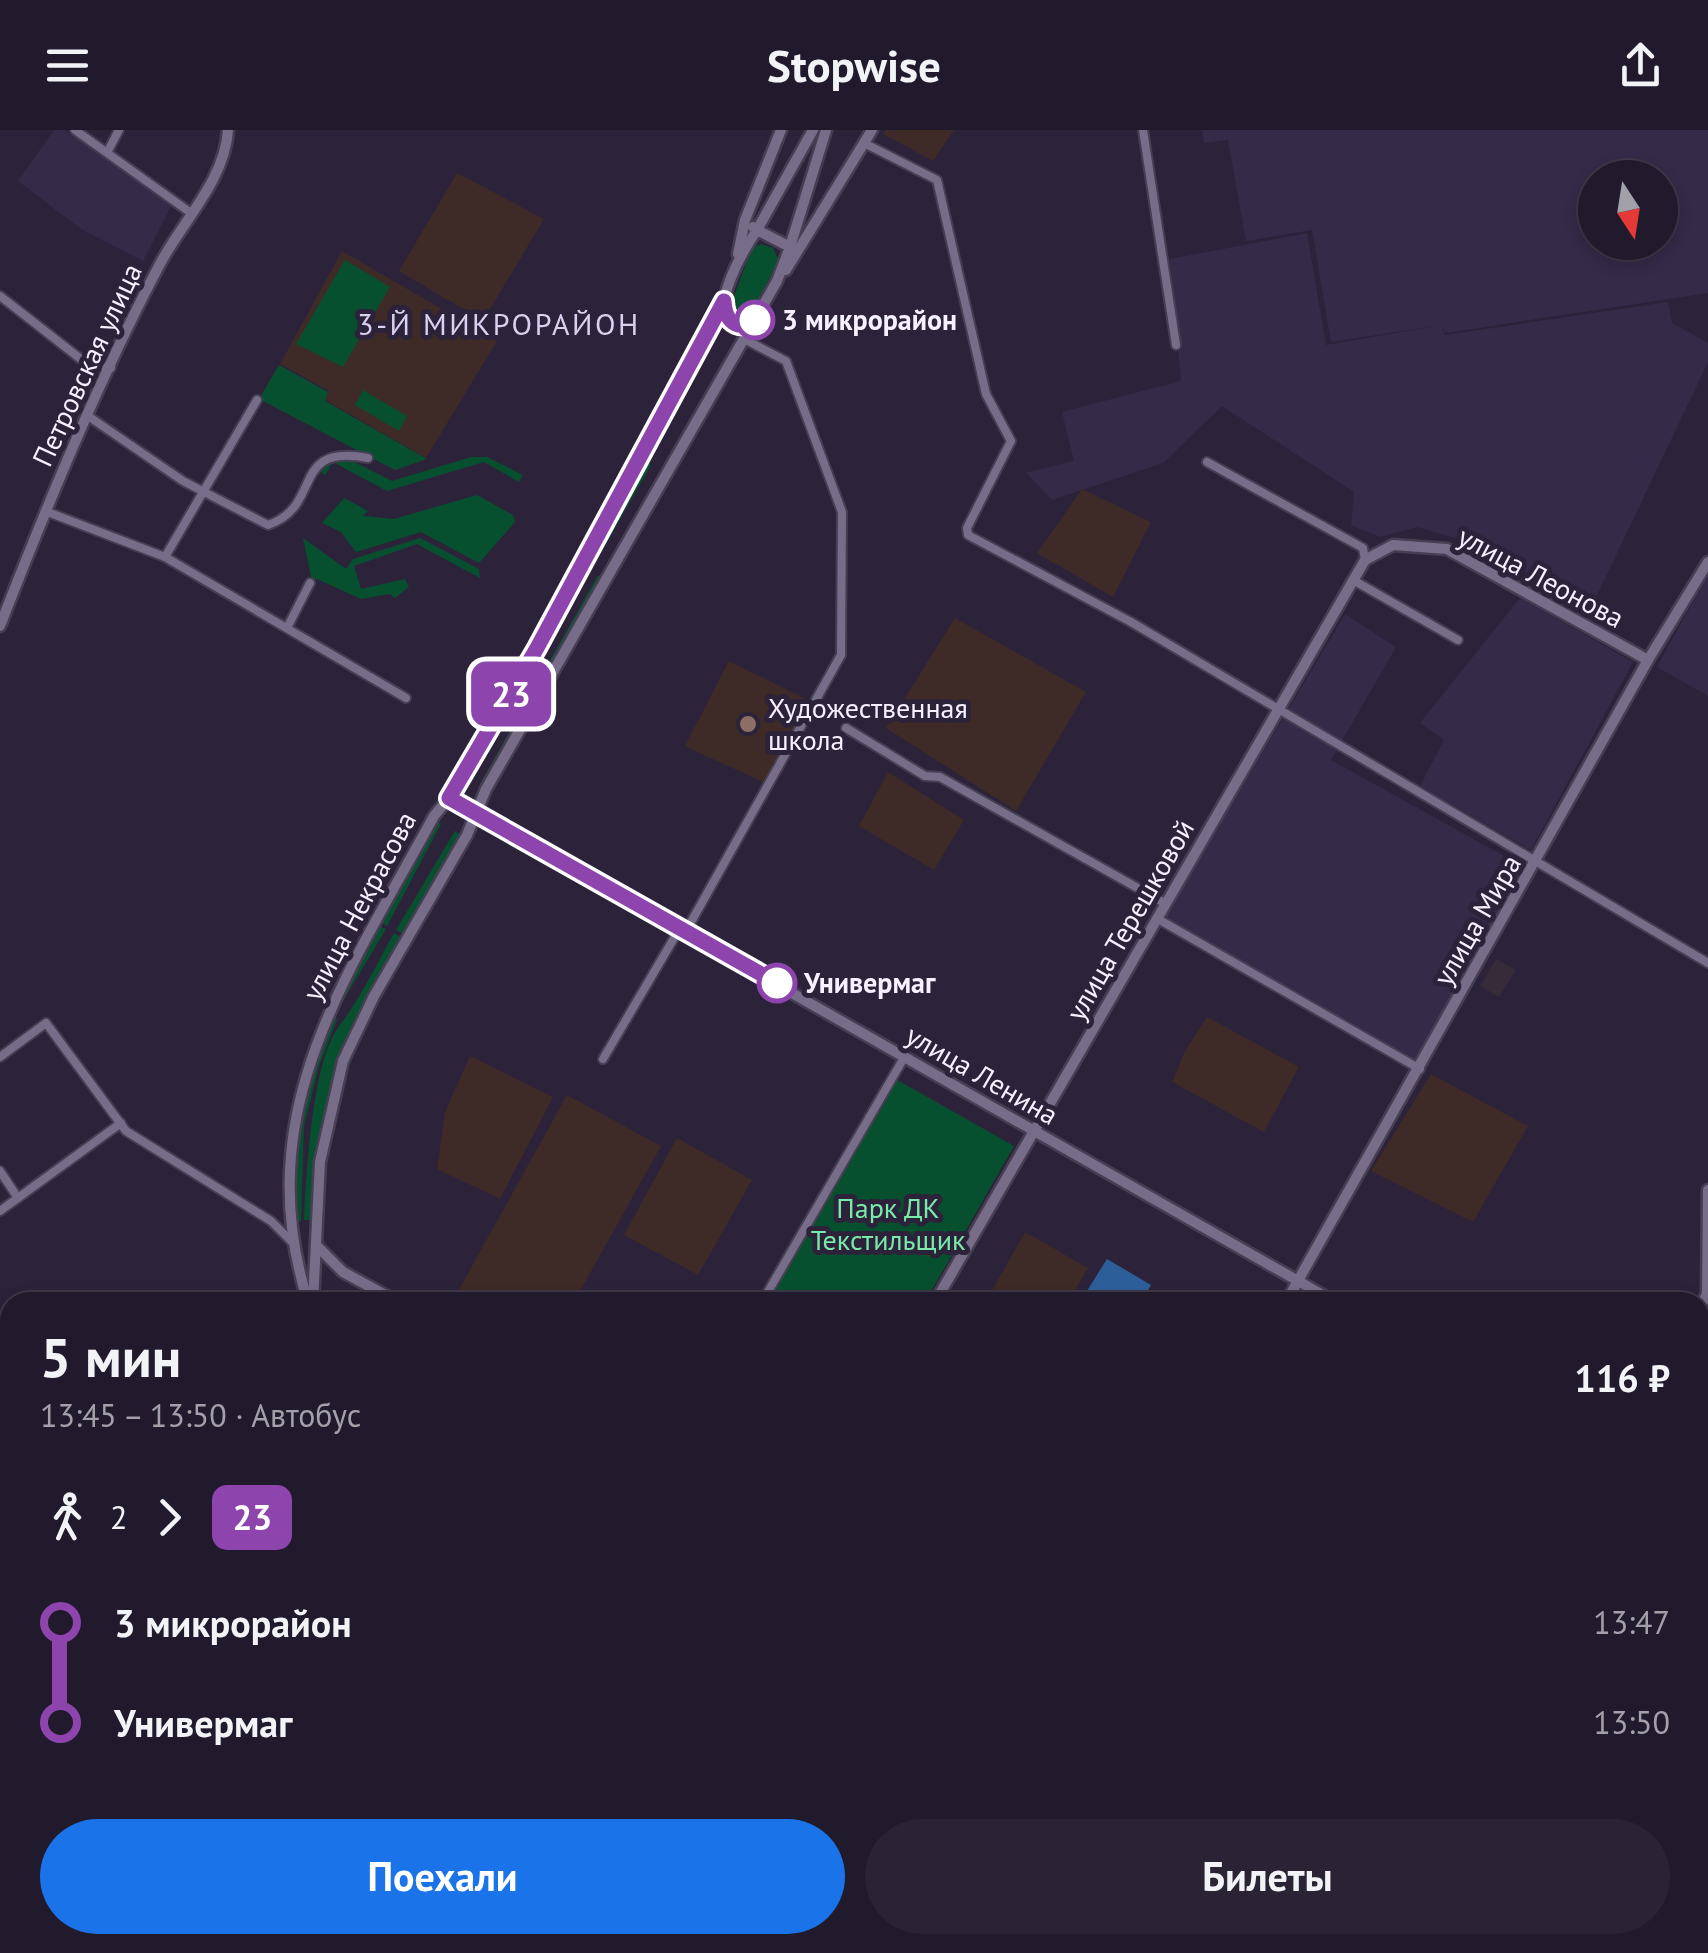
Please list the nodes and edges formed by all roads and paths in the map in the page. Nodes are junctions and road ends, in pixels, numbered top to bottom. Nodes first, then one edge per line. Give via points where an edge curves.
1 (75, 130) edge
2 (119, 130) edge
3 (228, 130) edge
4 (780, 130) edge
5 (813, 130) edge
6 (826, 130) edge
7 (872, 130) edge
8 (1143, 130) edge
9 (864, 143) junction
10 (108, 151) junction
11 (191, 213) junction
12 (745, 220) junction
13 (757, 230) junction
14 (804, 244) junction
15 (790, 247) junction
16 (734, 270) junction
17 (778, 281) junction
18 (0, 296) edge
19 (724, 301) junction
20 (755, 320) junction
21 (744, 339) junction
22 (1176, 345) dead end
23 (111, 368) junction
24 (257, 400) dead end
25 (88, 416) junction
26 (368, 458) dead end
27 (1208, 462) dead end
28 (205, 494) junction
29 (45, 511) junction
30 (165, 557) junction
31 (1364, 560) junction
32 (1708, 562) edge
33 (1353, 580) junction
34 (310, 584) dead end
35 (0, 626) edge
36 (288, 626) junction
37 (1458, 640) dead end
38 (1648, 660) junction
39 (406, 698) dead end
40 (1277, 711) junction
41 (846, 728) dead end
42 (449, 798) junction
43 (475, 810) junction
44 (1536, 864) junction
45 (1166, 904) junction
46 (1158, 919) junction
47 (683, 929) junction
48 (1708, 964) edge
49 (905, 1056) junction
50 (0, 1057) edge
51 (604, 1058) dead end
52 (1420, 1069) junction
53 (121, 1123) junction
54 (1034, 1131) junction
55 (0, 1172) edge
56 (1708, 1190) edge
57 (18, 1198) junction
58 (0, 1211) edge
59 (294, 1244) junction
60 (315, 1244) junction
61 (335, 1265) junction
62 (298, 1266) junction
63 (314, 1266) junction
64 (1298, 1281) junction
65 (307, 1292) edge
66 (312, 1292) edge
67 (381, 1292) edge
68 (768, 1292) edge
69 (941, 1292) edge
70 (1292, 1292) edge
71 (1317, 1292) edge
72 (1708, 1292) edge

1 - 10 street
2 - 10 street
3 - 11 main road, Петровская улица via 227,146
4 - 12 main road
5 - 13 main road, улица Некрасова
6 - 15 main road, улица Некрасова
7 - 9 main road
8 - 22 street
9 - 14 main road
9 - 40 street via 937,180 986,394 1010,441 968,534
10 - 11 street
11 - 23 main road, Петровская улица
12 - 13 main road
12 - 16 main road
13 - 15 main road
13 - 16 main road, улица Некрасова
14 - 15 main road
14 - 17 main road
15 - 17 main road, улица Некрасова
16 - 19 main road, улица Некрасова
17 - 20 main road, улица Некрасова
18 - 23 street via 82,360
19 - 20 main road via 733,324
19 - 42 main road, улица Некрасова
20 - 21 main road, улица Некрасова
21 - 43 main road, улица Некрасова
21 - 47 street via 786,361 842,512 842,656
23 - 25 main road, Петровская улица
24 - 28 street
25 - 28 street
25 - 29 main road, Петровская улица
26 - 28 street via 332,454 323,460 296,504 268,525
27 - 31 street via 1363,548
28 - 30 street
29 - 30 street
29 - 35 main road, Петровская улица
30 - 36 street
31 - 33 main road, улица Терешковой
31 - 38 main road, улица Леонова via 1393,545 1447,549
32 - 38 main road, улица Мира
33 - 37 street
33 - 40 main road, улица Терешковой
34 - 36 street
36 - 39 street
38 - 44 main road, улица Мира
40 - 44 street
40 - 45 main road, улица Терешковой
41 - 45 street
42 - 43 main road, улица Ленина
42 - 59 main road, улица Некрасова via 339,986 308,1058 290,1150
43 - 47 main road, улица Ленина
43 - 60 main road, улица Некрасова via 467,836 343,1061 324,1130
44 - 48 street
44 - 52 main road, улица Мира
45 - 46 main road, улица Терешковой
46 - 52 street
46 - 54 main road, улица Терешковой
47 - 49 main road, улица Ленина
47 - 51 street
49 - 54 main road, улица Ленина
49 - 68 street
50 - 53 street via 46,1023
52 - 64 main road, улица Мира
53 - 57 street
53 - 59 street via 271,1221
54 - 64 main road, улица Ленина
54 - 69 main road, улица Терешковой
55 - 57 street
56 - 72 main road
57 - 58 street
59 - 60 main road
59 - 62 main road, улица Некрасова
60 - 61 main road
60 - 63 main road, улица Некрасова
61 - 63 main road
61 - 67 main road
62 - 63 main road
62 - 65 main road, улица Некрасова
63 - 66 main road, улица Некрасова
64 - 70 main road, улица Мира
64 - 71 main road, улица Ленина

